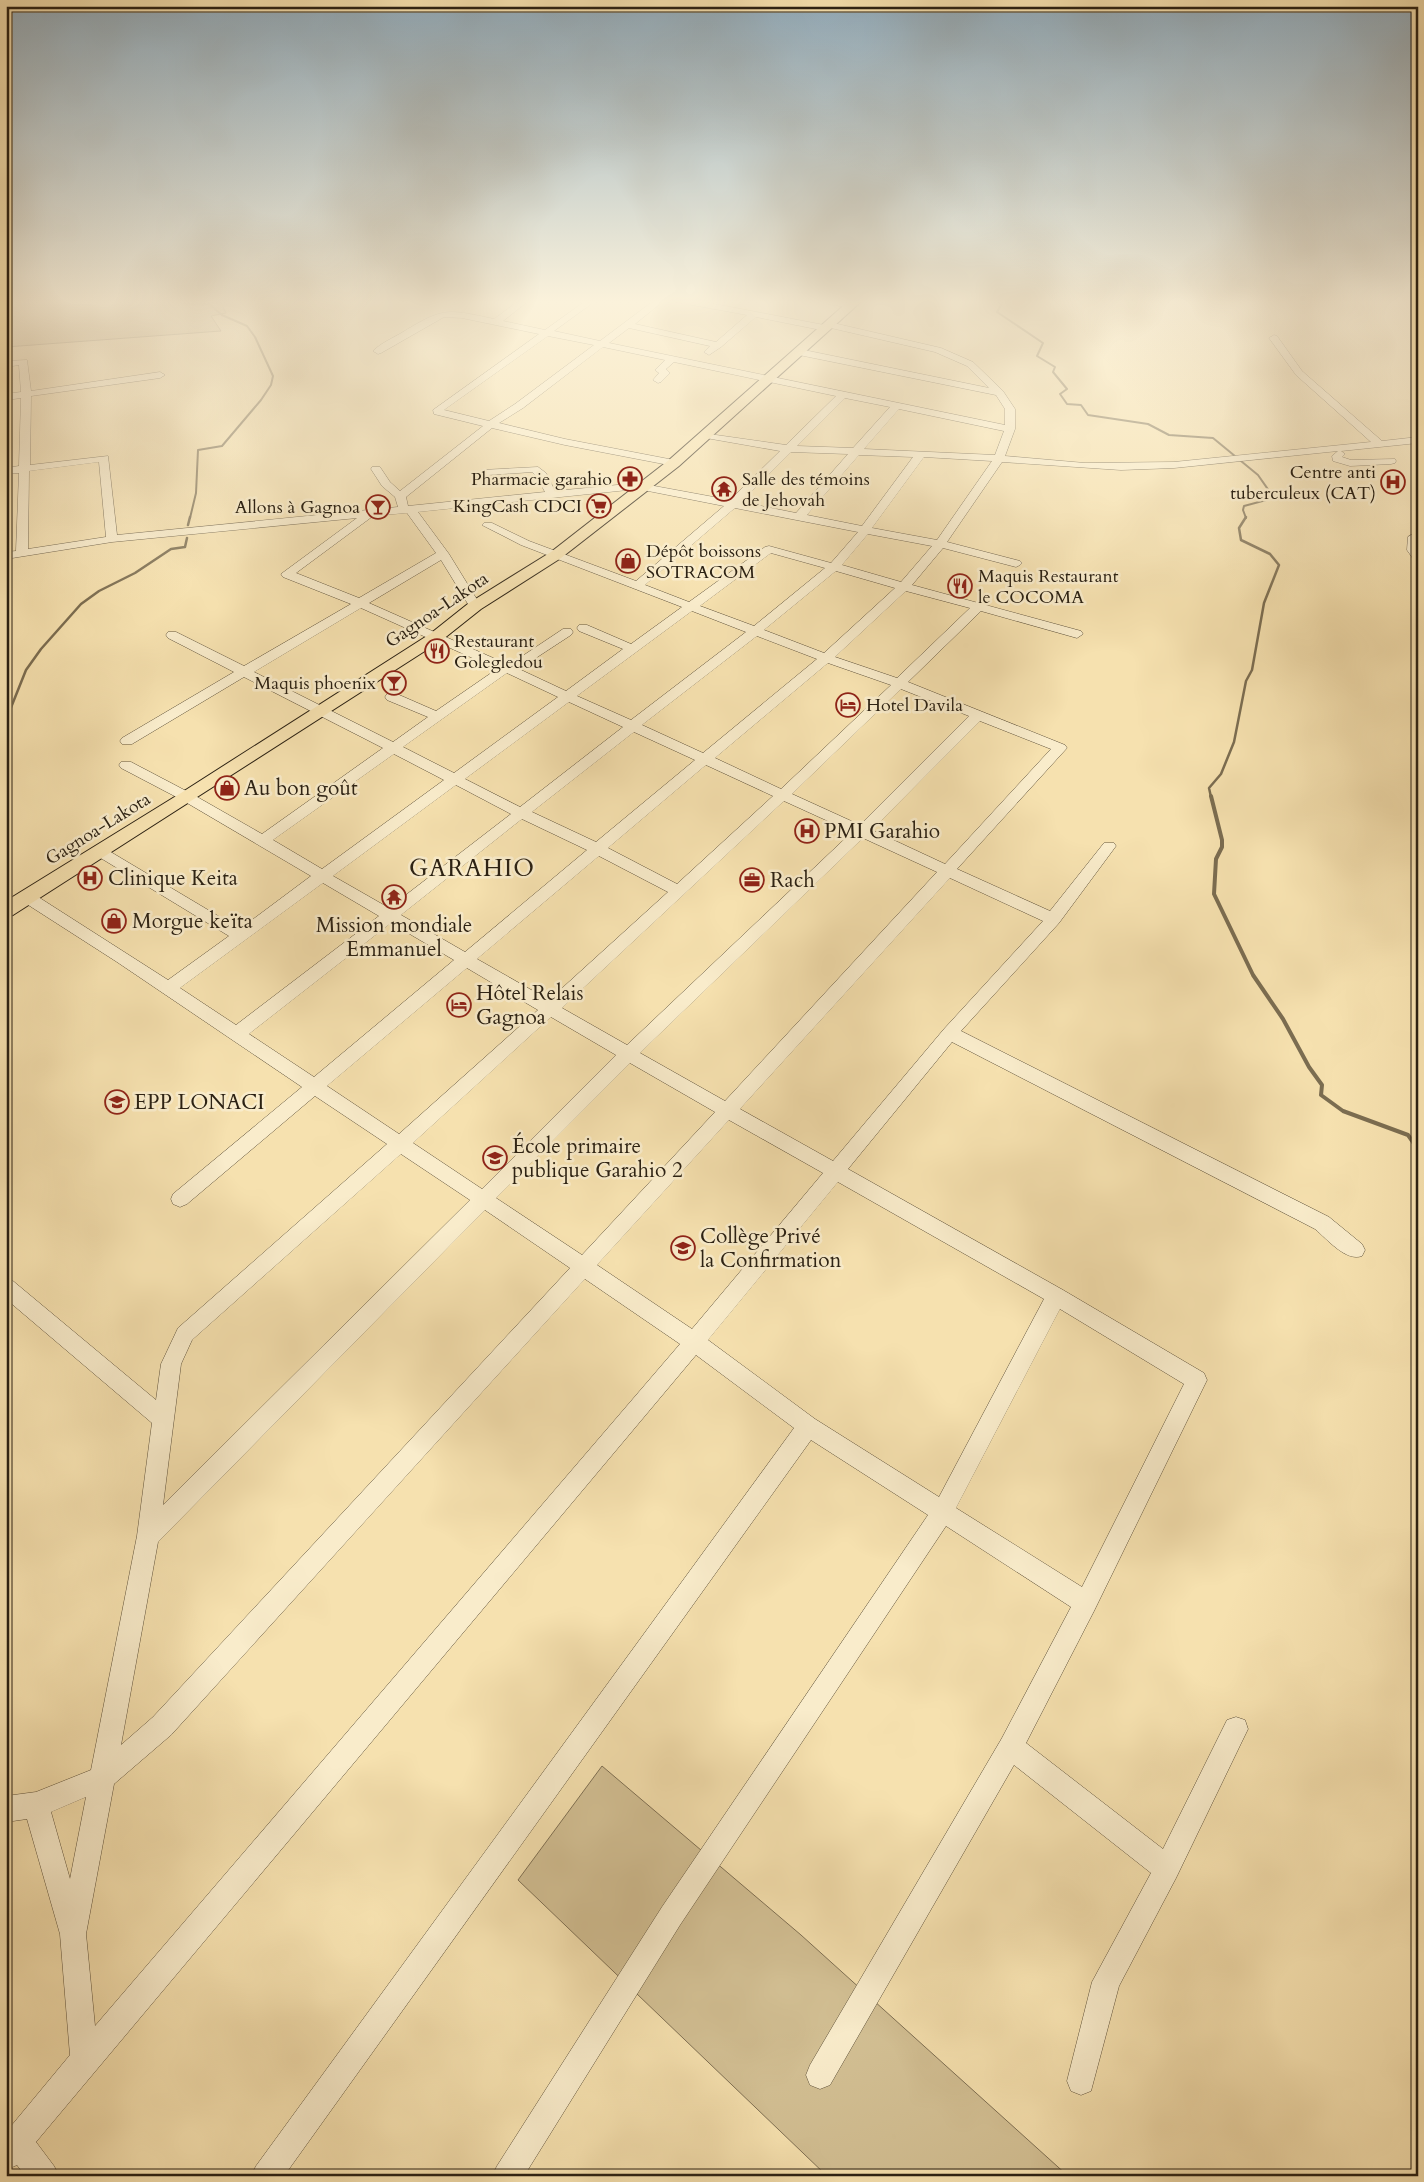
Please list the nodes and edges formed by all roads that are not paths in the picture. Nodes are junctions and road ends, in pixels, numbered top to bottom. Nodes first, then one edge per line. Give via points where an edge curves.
1 (26, 401) edge
2 (451, 401) edge
3 (526, 401) edge
4 (742, 401) edge
5 (836, 401) edge
6 (879, 401) edge
7 (1005, 401) edge
8 (1331, 401) edge
9 (897, 405) junction
10 (491, 424) junction
11 (1010, 429) junction
12 (706, 435) junction
13 (1416, 441) edge
14 (1379, 443) junction
15 (788, 449) junction
16 (854, 452) junction
17 (1336, 452) junction
18 (921, 454) junction
19 (999, 458) junction
20 (1391, 461) dead end
21 (674, 463) junction
22 (24, 468) junction
23 (376, 469) dead end
24 (6, 471) edge
25 (478, 482) dead end
26 (645, 487) junction
27 (551, 494) junction
28 (400, 496) junction
29 (732, 505) junction
30 (408, 510) junction
31 (369, 514) junction
32 (798, 518) junction
33 (488, 525) dead end
34 (865, 530) junction
35 (1418, 534) edge
36 (112, 539) junction
37 (940, 544) junction
38 (22, 554) junction
39 (443, 554) junction
40 (556, 555) junction
41 (6, 556) edge
42 (1418, 558) edge
43 (1016, 563) dead end
44 (834, 567) junction
45 (638, 586) junction
46 (904, 586) junction
47 (360, 603) junction
48 (475, 606) junction
49 (979, 606) junction
50 (692, 607) junction
51 (583, 628) dead end
52 (755, 631) junction
53 (567, 632) dead end
54 (1077, 634) dead end
55 (172, 635) dead end
56 (436, 637) junction
57 (633, 649) junction
58 (826, 658) junction
59 (508, 669) junction
60 (245, 672) junction
61 (901, 684) junction
62 (569, 696) junction
63 (392, 697) dead end
64 (321, 710) junction
65 (979, 714) junction
66 (436, 716) junction
67 (634, 726) junction
68 (127, 741) dead end
69 (393, 747) junction
70 (706, 759) junction
71 (126, 765) dead end
72 (456, 779) junction
73 (785, 794) junction
74 (187, 797) junction
75 (521, 814) junction
76 (863, 830) junction
77 (262, 841) junction
78 (1108, 846) dead end
79 (598, 849) junction
80 (99, 851) junction
81 (950, 870) junction
82 (323, 876) junction
83 (678, 891) junction
84 (27, 897) junction
85 (6, 910) edge
86 (390, 915) junction
87 (1053, 919) junction
88 (240, 936) junction
89 (466, 959) junction
90 (168, 989) junction
91 (550, 1007) junction
92 (950, 1033) junction
93 (236, 1034) junction
94 (628, 1054) junction
95 (314, 1086) junction
96 (728, 1110) junction
97 (400, 1144) junction
98 (836, 1172) junction
99 (180, 1199) dead end
100 (483, 1199) junction
101 (1356, 1250) dead end
102 (584, 1267) junction
103 (6, 1287) edge
104 (1056, 1296) junction
105 (694, 1342) junction
106 (163, 1419) junction
107 (808, 1426) junction
108 (942, 1513) junction
109 (148, 1536) junction
110 (1086, 1603) junction
111 (1236, 1729) dead end
112 (1011, 1747) junction
113 (102, 1778) junction
114 (36, 1804) junction
115 (6, 1809) edge
116 (1167, 1869) junction
117 (73, 1934) junction
118 (84, 2060) junction
119 (820, 2075) dead end
120 (1081, 2081) dead end
121 (12, 2148) edge
122 (44, 2176) edge
123 (266, 2176) edge
124 (507, 2176) edge

1 - 22 street
2 - 10 street via 438,410 441,414
3 - 10 street
4 - 12 main road, Gagnoa-Lakota
5 - 15 street
6 - 9 street
7 - 11 street via 1010,409
8 - 14 street
9 - 11 street
9 - 16 street
10 - 21 street
10 - 28 street
11 - 19 street
12 - 15 street
12 - 21 main road, Gagnoa-Lakota
13 - 14 street
14 - 17 street
15 - 16 street
15 - 29 street
16 - 18 street
16 - 32 street
17 - 19 street via 1152,466 1085,466
17 - 20 street via 1337,460 1350,463
18 - 19 street
18 - 34 street
19 - 37 street
21 - 26 main road, Gagnoa-Lakota
22 - 24 street
22 - 36 street via 104,458
22 - 38 street
23 - 28 street
25 - 27 street via 486,472 534,469 542,475
26 - 27 street
26 - 29 street
26 - 40 main road, Gagnoa-Lakota
27 - 30 street
28 - 30 street
29 - 32 street
29 - 45 street
30 - 31 street
30 - 39 street
31 - 36 street
31 - 47 street via 287,574
32 - 34 street
33 - 40 street
34 - 37 street
34 - 44 street
35 - 42 street via 1414,536 1413,550
36 - 38 street
37 - 43 street
37 - 46 street
38 - 41 street
39 - 47 street
39 - 48 street
40 - 45 street
40 - 48 main road, Gagnoa-Lakota
44 - 46 street
44 - 50 street via 769,549
44 - 52 street
45 - 50 street
46 - 49 street
46 - 58 street
47 - 56 street
47 - 60 street
48 - 56 main road, Gagnoa-Lakota
49 - 54 street
49 - 61 street
50 - 52 street
50 - 57 street
51 - 57 street
52 - 58 street
52 - 67 street
53 - 59 street
55 - 60 street
56 - 59 street
56 - 64 main road, Gagnoa-Lakota
57 - 62 street
58 - 61 street
58 - 70 street
59 - 62 street
59 - 66 street
60 - 64 street
60 - 68 street
61 - 65 street
61 - 73 street
62 - 67 street
62 - 72 street
63 - 66 street
64 - 69 street
64 - 74 main road, Gagnoa-Lakota
65 - 76 street
65 - 81 street via 1060,748
66 - 69 street
67 - 70 street
67 - 75 street
69 - 72 street
69 - 77 street
70 - 73 street
70 - 79 street
71 - 74 street
72 - 75 street
72 - 82 street
73 - 76 street
73 - 83 street
74 - 77 street
74 - 80 main road, Gagnoa-Lakota
75 - 79 street
75 - 86 street
76 - 81 street
76 - 94 street
77 - 82 street
78 - 87 street
79 - 83 street
79 - 89 street
80 - 84 main road, Gagnoa-Lakota
80 - 88 street
81 - 87 street
81 - 96 street
82 - 86 street
82 - 88 street
83 - 91 street
84 - 85 main road, Gagnoa-Lakota
84 - 90 street
86 - 89 street
86 - 93 street
87 - 92 street
88 - 90 street
89 - 91 street
89 - 95 street
90 - 93 street
91 - 94 street
91 - 97 street
92 - 98 street
92 - 101 street via 1322,1223
93 - 95 street
94 - 96 street
94 - 100 street
95 - 97 street
95 - 99 street
96 - 98 street
96 - 102 street
97 - 100 street
97 - 106 street via 186,1334 171,1364
98 - 104 street
98 - 105 street
100 - 102 street
100 - 109 street
102 - 105 street
102 - 113 street via 162,1726
103 - 106 street
104 - 108 street
104 - 110 street via 1197,1380
105 - 107 street
105 - 118 street
106 - 109 street
107 - 108 street
107 - 123 street
108 - 110 street
108 - 124 street via 671,1916
109 - 113 street
110 - 112 street
111 - 116 street
112 - 116 street
112 - 119 street
113 - 114 street
113 - 117 street
114 - 115 street
114 - 117 street
116 - 120 street via 1106,1982
117 - 118 street
118 - 121 street
121 - 122 street

